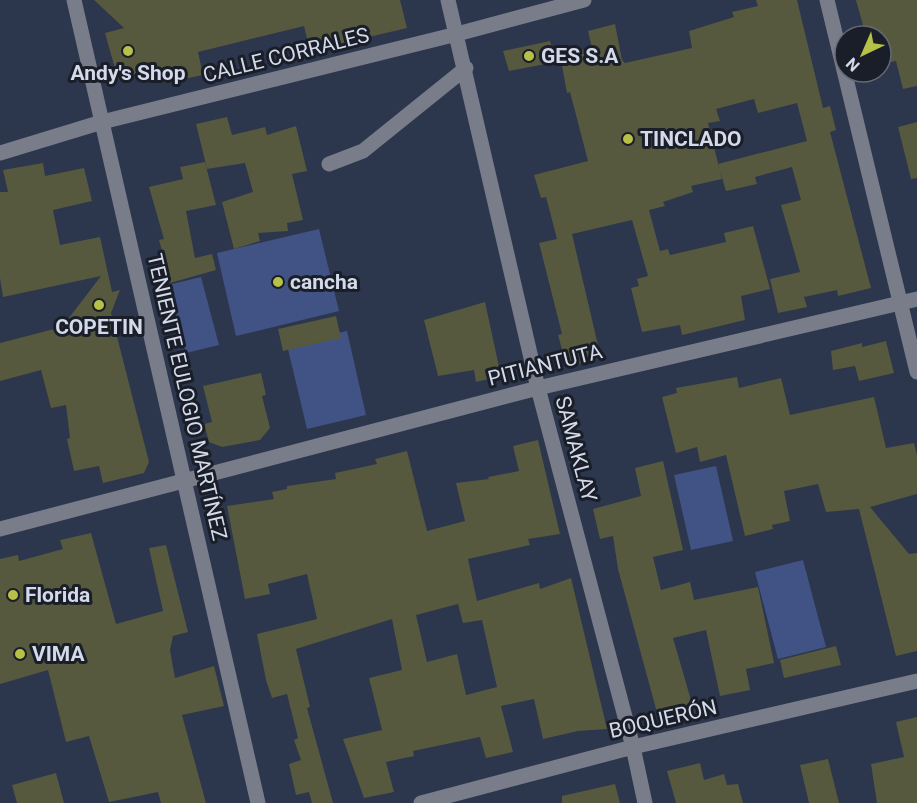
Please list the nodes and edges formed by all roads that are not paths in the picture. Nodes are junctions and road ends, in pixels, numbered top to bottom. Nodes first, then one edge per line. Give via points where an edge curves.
1 (74, 0) edge
2 (448, 0) edge
3 (584, 0) edge
4 (827, 0) edge
5 (457, 34) junction
6 (466, 68) junction
7 (102, 122) junction
8 (0, 153) edge
9 (329, 164) dead end
10 (917, 299) edge
11 (899, 303) junction
12 (917, 372) edge
13 (538, 388) junction
14 (185, 479) junction
15 (0, 530) edge
16 (917, 681) edge
17 (633, 747) junction
18 (258, 803) edge
19 (421, 803) edge
20 (645, 803) edge

1 - 7 street, TENIENTE EULOGIO MARTÍNEZ
2 - 5 street, SAMAKLAY
3 - 5 street, CALLE CORRALES
4 - 11 street
5 - 6 street, SAMAKLAY
5 - 7 street, CALLE CORRALES
6 - 9 street via 363,151
6 - 13 street, SAMAKLAY
7 - 8 street, CALLE CORRALES
7 - 14 street, TENIENTE EULOGIO MARTÍNEZ
10 - 11 street, PITIANTUTA
11 - 12 street
11 - 13 street, PITIANTUTA
13 - 14 street, PITIANTUTA
13 - 17 street, SAMAKLAY
14 - 15 street, PITIANTUTA
14 - 18 street, TENIENTE EULOGIO MARTÍNEZ
16 - 17 street, BOQUERÓN
17 - 19 street, BOQUERÓN
17 - 20 street, SAMAKLAY

